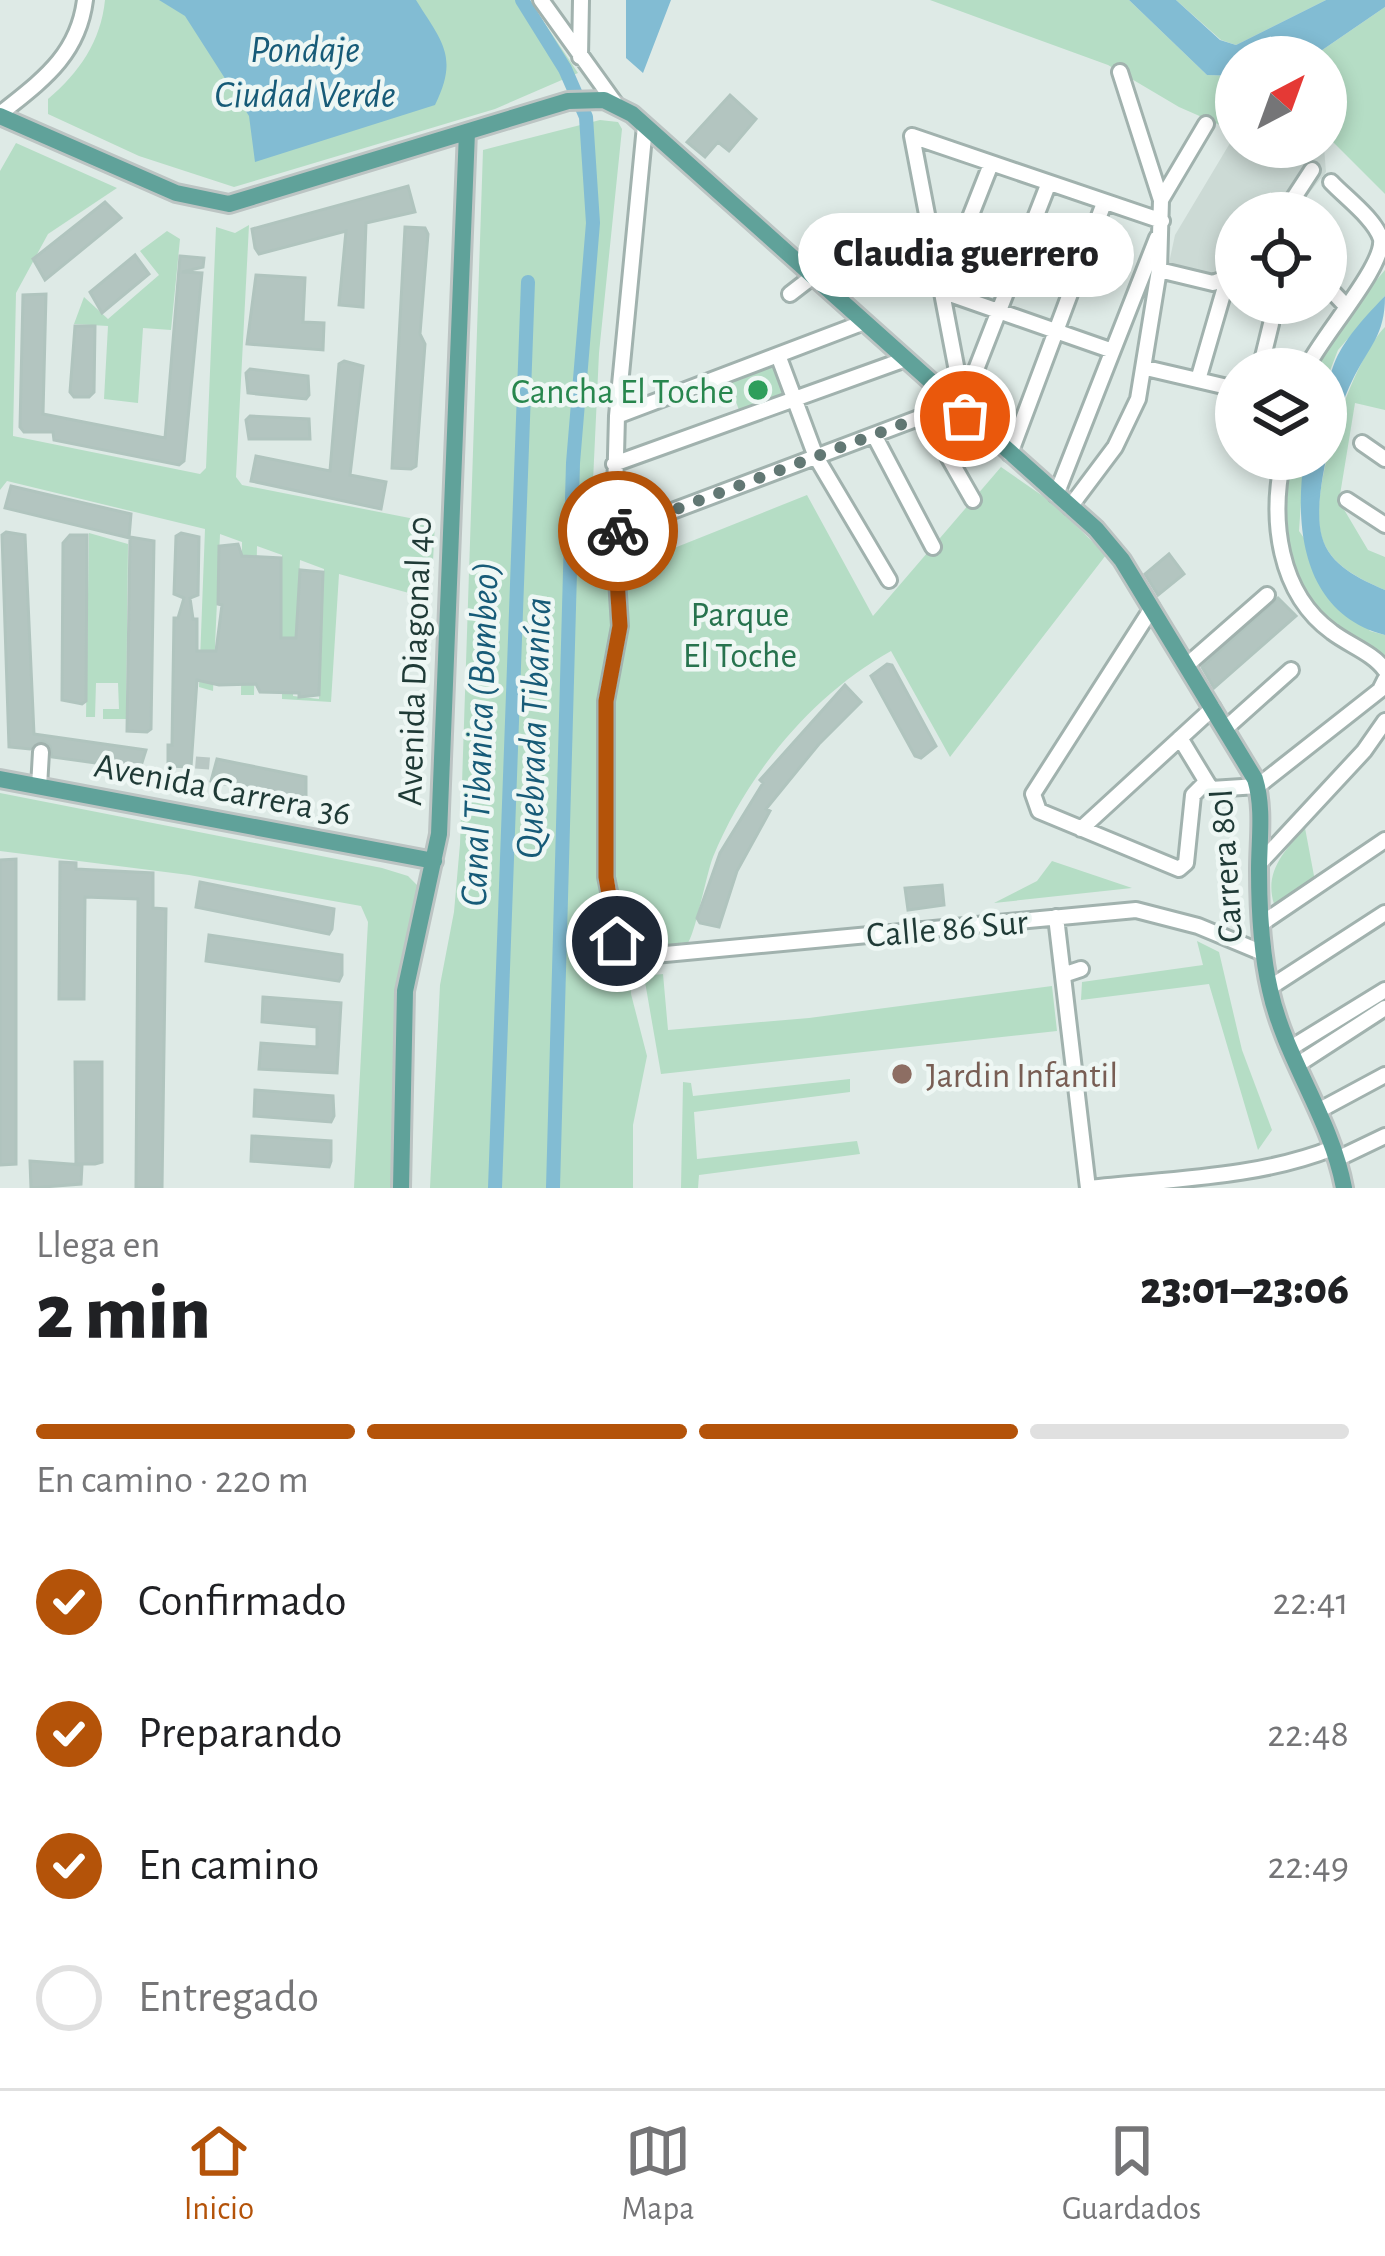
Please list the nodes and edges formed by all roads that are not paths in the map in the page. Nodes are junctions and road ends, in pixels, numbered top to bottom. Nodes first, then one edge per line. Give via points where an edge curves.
1 (85, 0) edge
2 (541, 0) edge
3 (581, 0) edge
4 (580, 57) junction
5 (1120, 72) dead end
6 (615, 104) junction
7 (0, 115) edge
8 (1206, 124) dead end
9 (645, 126) junction
10 (466, 132) junction
11 (991, 164) junction
12 (1312, 170) dead end
13 (1331, 182) dead end
14 (1048, 184) junction
15 (1298, 192) edge
16 (1340, 192) edge
17 (1161, 200) junction
18 (1347, 200) edge
19 (1104, 203) junction
20 (1162, 221) junction
21 (1157, 238) junction
22 (1159, 270) junction
23 (812, 278) junction
24 (1215, 282) edge
25 (941, 291) junction
26 (790, 294) dead end
27 (1347, 305) edge
28 (999, 311) junction
29 (864, 319) junction
30 (1215, 321) edge
31 (1270, 324) dead end
32 (1056, 331) junction
33 (1265, 348) edge
34 (1109, 350) junction
35 (778, 355) junction
36 (903, 360) junction
37 (1146, 368) junction
38 (1198, 380) junction
39 (1215, 384) edge
40 (794, 399) junction
41 (960, 408) junction
42 (617, 416) junction
43 (925, 416) junction
44 (874, 435) junction
45 (1362, 443) dead end
46 (1010, 454) junction
47 (816, 457) junction
48 (1385, 459) edge
49 (614, 464) junction
50 (1281, 480) edge
51 (973, 500) dead end
52 (1347, 500) dead end
53 (1063, 501) junction
54 (1385, 525) edge
55 (614, 533) junction
56 (933, 547) dead end
57 (889, 580) dead end
58 (1268, 595) dead end
59 (1152, 608) junction
60 (1187, 665) junction
61 (1291, 670) dead end
62 (1385, 670) edge
63 (1383, 685) edge
64 (1214, 708) junction
65 (424, 710) dead end
66 (446, 712) junction
67 (1385, 721) edge
68 (1226, 728) junction
69 (1380, 737) edge
70 (1180, 738) junction
71 (40, 752) dead end
72 (0, 779) edge
73 (1204, 784) junction
74 (1258, 786) junction
75 (39, 787) junction
76 (1081, 830) junction
77 (1385, 840) edge
78 (434, 861) junction
79 (1259, 864) junction
80 (1385, 913) edge
81 (1056, 917) junction
82 (1261, 924) junction
83 (1263, 953) junction
84 (1081, 969) dead end
85 (1063, 975) junction
86 (1269, 988) junction
87 (1385, 990) edge
88 (1385, 1008) edge
89 (1293, 1057) junction
90 (1385, 1075) edge
91 (1318, 1111) junction
92 (1385, 1136) edge
93 (1335, 1154) junction
94 (401, 1188) edge
95 (1088, 1188) edge
96 (1344, 1188) edge

1 - 7 street via 65,57
2 - 4 street
3 - 4 street
4 - 6 street
5 - 17 street
6 - 9 main road, Carrera 80I
6 - 10 main road via 578,100
7 - 10 main road via 176,193 230,204
8 - 17 street
9 - 23 main road, Carrera 80I
9 - 42 street
10 - 66 main road, Avenida Diagonal 40
11 - 14 street
11 - 25 street
11 - 25 street via 911,136
12 - 15 street
13 - 16 street
14 - 19 street
14 - 28 street
17 - 20 street
18 - 27 street via 1380,236 1376,268
19 - 20 street
19 - 32 street
20 - 21 street
21 - 22 street
21 - 34 street
22 - 24 street
22 - 37 street
23 - 26 street
23 - 29 main road, Carrera 80I
25 - 28 street
25 - 41 street
28 - 32 street
28 - 41 street
29 - 35 street
29 - 36 main road, Carrera 80I
30 - 38 street
31 - 33 street
32 - 34 street
32 - 46 street
34 - 53 street
35 - 40 street
35 - 42 street
36 - 40 street
36 - 41 main road, Carrera 80I
37 - 38 street
37 - 53 street via 1128,425
38 - 39 street
40 - 47 street
40 - 49 street
41 - 43 street
41 - 46 main road, Carrera 80I
42 - 49 street
43 - 44 street
43 - 51 street
44 - 47 street
44 - 56 street
45 - 48 street
46 - 53 main road, Carrera 80I
47 - 55 street
47 - 57 street
49 - 55 street
50 - 62 street via 1276,530 1301,600
52 - 54 street
53 - 59 main road, Carrera 80I via 1123,560
55 - 81 street, Calle 86 Sur via 620,626 606,701 606,877 623,958
58 - 60 street
59 - 60 main road, Carrera 80I
59 - 76 street via 1033,794 1040,812
60 - 64 main road, Carrera 80I
61 - 68 street
63 - 74 street
64 - 68 main road, Carrera 80I
64 - 70 street
65 - 66 street
66 - 78 main road, Avenida Diagonal 40
67 - 69 street
68 - 74 main road, Carrera 80I
69 - 79 street
70 - 73 street
70 - 76 street
71 - 75 street
72 - 75 main road, Avenida Carrera 36
73 - 74 street
73 - 76 street via 1193,795 1179,869
74 - 79 main road, Carrera 80I
75 - 78 main road, Avenida Carrera 36
77 - 82 street
78 - 94 main road, Avenida Diagonal 40 via 403,1008
79 - 82 main road, Carrera 80I
80 - 86 street
81 - 83 street, Calle 86 Sur via 1153,912
81 - 85 street
82 - 83 main road, Carrera 80I
83 - 86 main road, Carrera 80I
84 - 85 street
85 - 95 street
86 - 89 main road, Carrera 80I
87 - 89 street
88 - 89 street
89 - 91 main road, Carrera 80I
90 - 91 street
91 - 93 main road, Carrera 80I
92 - 93 street
93 - 95 street
93 - 96 main road, Carrera 80I

